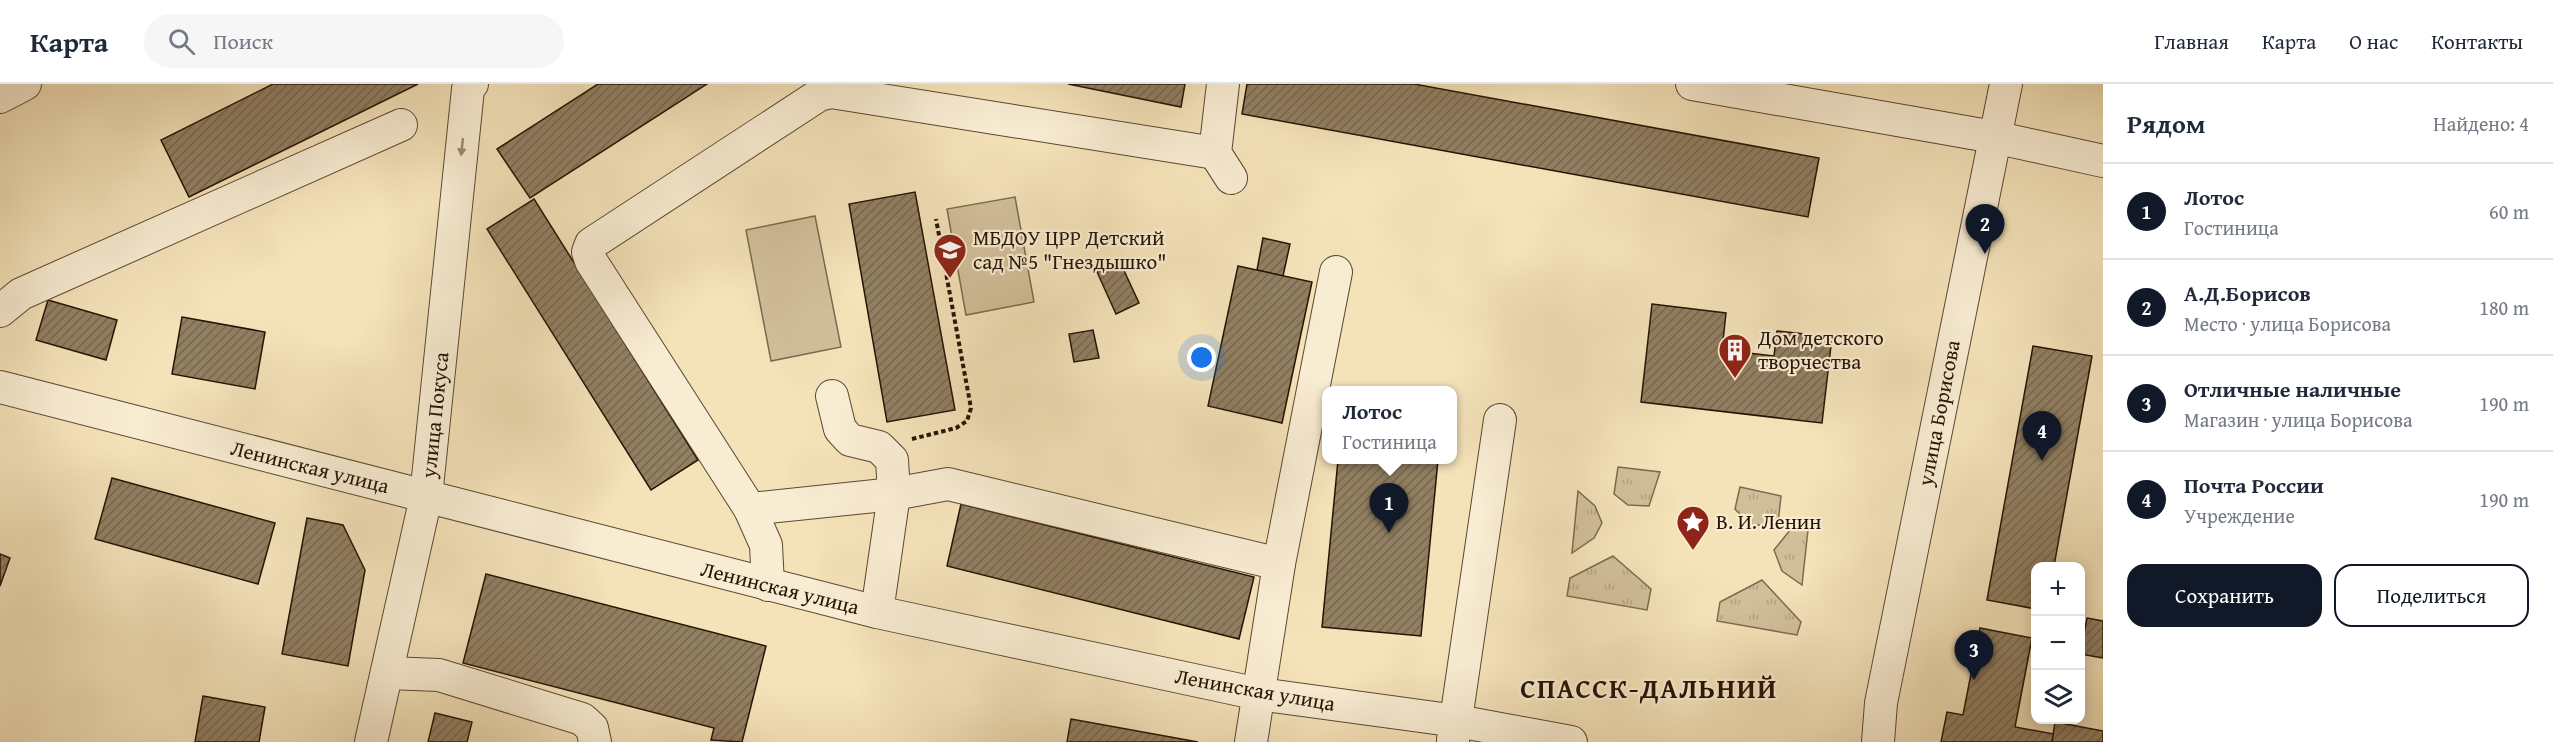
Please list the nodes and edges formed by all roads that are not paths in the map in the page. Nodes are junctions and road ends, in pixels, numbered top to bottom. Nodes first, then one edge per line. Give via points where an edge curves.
1 (24, 84) edge
2 (472, 84) edge
3 (1223, 84) edge
4 (1692, 84) edge
5 (2006, 84) edge
6 (0, 97) edge
7 (401, 125) dead end
8 (1994, 136) junction
9 (2103, 161) edge
10 (1336, 272) dead end
11 (0, 311) edge
12 (0, 387) edge
13 (832, 396) dead end
14 (1500, 420) dead end
15 (894, 494) junction
16 (426, 497) junction
17 (750, 509) junction
18 (1279, 564) junction
19 (768, 585) junction
20 (877, 612) junction
21 (388, 673) junction
22 (1259, 694) junction
23 (1455, 732) edge
24 (370, 742) edge
25 (595, 742) edge
26 (1251, 742) edge
27 (1571, 742) edge
28 (1878, 742) edge

1 - 6 street
2 -> 16 street, улица Покуса via 468,89
3 - 17 street via 1223,166 831,92 819,95 591,244 591,261
4 - 8 street
5 - 8 street, улица Борисова
7 - 11 street via 21,294
8 - 9 street
8 - 28 street, улица Борисова via 1881,703
10 - 18 street
12 - 16 street, Ленинская улица
13 - 15 street via 840,429 850,440 879,447 892,460
14 - 23 street
15 - 17 street
15 - 18 street via 948,484
15 - 20 street
16 - 19 street, Ленинская улица
16 - 21 street, улица Покуса
17 - 19 street via 766,545
18 - 22 street
19 - 20 street, Ленинская улица
20 - 22 street, Ленинская улица
21 - 24 street, улица Покуса
21 - 25 street via 439,675 582,719 592,728
22 - 23 street, Ленинская улица
22 - 26 street
23 - 27 street, Ленинская улица

